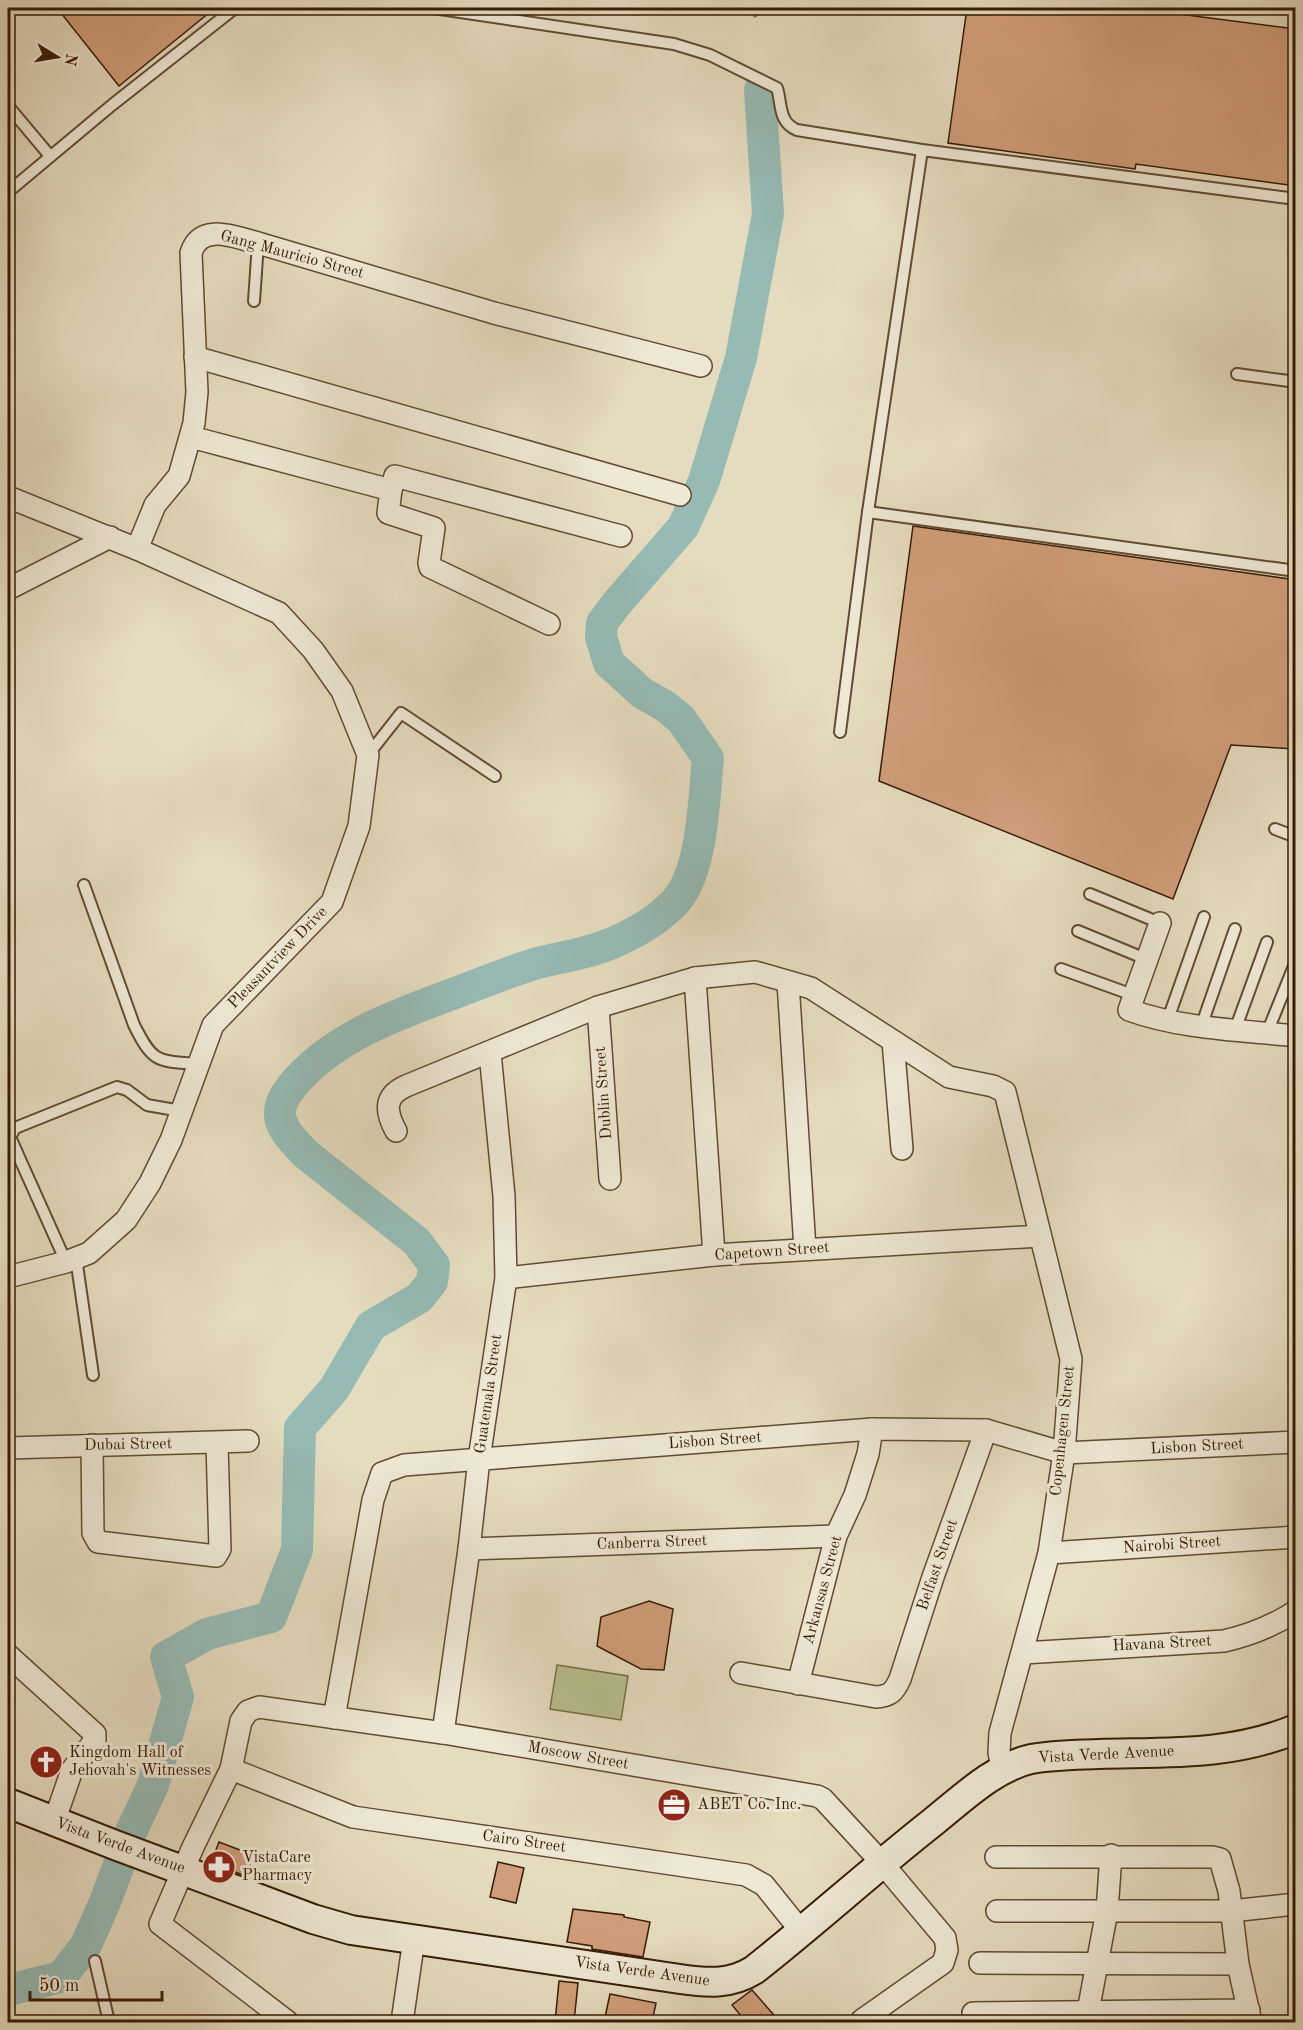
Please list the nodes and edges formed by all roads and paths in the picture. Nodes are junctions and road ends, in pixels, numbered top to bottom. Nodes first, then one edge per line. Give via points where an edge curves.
1 (235, 8) edge
2 (433, 8) edge
3 (8, 106) edge
4 (922, 150) junction
5 (50, 156) junction
6 (8, 192) edge
7 (1296, 199) edge
8 (258, 243) junction
9 (254, 301) dead end
10 (195, 357) junction
11 (701, 366) dead end
12 (1237, 374) dead end
13 (1296, 382) edge
14 (191, 437) junction
15 (391, 490) junction
16 (680, 495) dead end
17 (8, 497) edge
18 (868, 513) junction
19 (621, 536) dead end
20 (110, 537) junction
21 (137, 549) junction
22 (1296, 571) edge
23 (8, 589) edge
24 (549, 624) dead end
25 (840, 732) dead end
26 (368, 755) junction
27 (495, 776) dead end
28 (1275, 829) dead end
29 (1296, 837) edge
30 (84, 885) dead end
31 (1090, 894) dead end
32 (1204, 917) dead end
33 (1160, 923) joint
34 (1235, 929) dead end
35 (1078, 931) dead end
36 (1267, 942) dead end
37 (1146, 959) junction
38 (1296, 962) edge
39 (1061, 969) dead end
40 (695, 978) junction
41 (788, 982) junction
42 (1133, 995) junction
43 (598, 1007) junction
44 (1167, 1022) junction
45 (1201, 1027) junction
46 (1234, 1030) junction
47 (1268, 1033) junction
48 (1296, 1036) edge
49 (893, 1041) junction
50 (490, 1053) junction
51 (198, 1064) junction
52 (181, 1111) junction
53 (396, 1131) dead end
54 (902, 1149) dead end
55 (610, 1179) dead end
56 (1040, 1236) junction
57 (806, 1249) junction
58 (714, 1255) junction
59 (71, 1260) junction
60 (8, 1277) edge
61 (506, 1278) junction
62 (93, 1375) dead end
63 (872, 1429) junction
64 (986, 1430) junction
65 (248, 1441) dead end
66 (1296, 1442) edge
67 (217, 1443) junction
68 (92, 1445) junction
69 (8, 1448) edge
70 (1064, 1453) junction
71 (479, 1459) junction
72 (836, 1536) junction
73 (1296, 1537) edge
74 (469, 1549) junction
75 (1049, 1553) junction
76 (1296, 1611) edge
77 (1023, 1653) junction
78 (8, 1655) edge
79 (741, 1673) dead end
80 (798, 1684) junction
81 (334, 1718) junction
82 (1296, 1729) edge
83 (443, 1733) junction
84 (231, 1768) junction
85 (1002, 1770) junction
86 (8, 1803) edge
87 (54, 1822) junction
88 (1111, 1856) junction
89 (996, 1857) dead end
90 (882, 1863) junction
91 (183, 1869) junction
92 (1296, 1904) edge
93 (998, 1911) dead end
94 (1107, 1911) junction
95 (1232, 1911) junction
96 (801, 1931) junction
97 (414, 1940) junction
98 (95, 1961) dead end
99 (980, 1963) dead end
100 (1097, 1964) junction
101 (1238, 1964) junction
102 (973, 2013) dead end
103 (1250, 2016) edge
104 (1087, 2017) edge
105 (862, 2020) dead end
106 (108, 2022) edge
107 (288, 2022) edge
108 (402, 2022) edge

1 - 5 lane
2 - 4 lane via 674,44 710,55 777,88 786,124 797,130
3 - 5 lane
4 - 7 lane
4 - 18 lane
5 - 6 lane
8 - 9 lane
8 - 10 street, Gang Mauricio Street via 212,234 195,243 191,267
8 - 11 street, Gang Mauricio Street via 494,313
10 - 14 street, Gang Mauricio Street via 197,392
10 - 16 street
12 - 13 lane
14 - 15 street
14 - 21 street, Gang Mauricio Street via 179,476 155,504
15 - 19 street via 395,476
15 - 24 street via 388,513 434,527 430,567
17 - 20 street, Pleasantview Drive
18 - 22 lane
18 - 25 lane
20 - 21 street, Pleasantview Drive
20 - 23 street
21 - 26 street, Pleasantview Drive via 279,613 313,650 342,691
26 - 27 lane via 401,713
26 - 51 street, Pleasantview Drive via 359,826 332,902 213,1024
28 - 29 lane
30 - 51 lane via 143,1042 153,1057
31 - 33 lane
32 - 44 lane
33 - 37 street
34 - 45 lane
35 - 37 lane
36 - 46 lane
37 - 42 street
38 - 47 lane
39 - 42 lane
40 - 41 street via 755,972
40 - 43 street
40 - 58 street
41 - 49 street via 811,988
41 - 57 street
42 - 44 street via 1129,1010
43 - 50 street
43 - 55 street, Dublin Street
44 - 45 street
45 - 46 street
46 - 47 street
47 - 48 street
49 - 54 street
49 - 56 street, Copenhagen Street via 949,1077 1005,1092
50 - 53 street via 394,1091 388,1110
50 - 61 street, Guatemala Street via 504,1196
51 - 52 street, Pleasantview Drive
52 - 59 street, Pleasantview Drive via 150,1183 126,1220 89,1252
52 - 59 lane via 147,1105 117,1087 11,1132 10,1137
56 - 57 street, Capetown Street
56 - 70 street, Copenhagen Street via 1071,1359
57 - 58 street, Capetown Street
58 - 61 street, Capetown Street
59 - 60 street, Pleasantview Drive
59 - 62 lane
61 - 71 street, Guatemala Street
63 - 64 street, Lisbon Street
63 - 71 street, Lisbon Street
63 - 72 street, Arkansas Street via 855,1495
64 - 70 street, Lisbon Street
64 - 80 street, Belfast Street via 894,1691 888,1697 876,1697
65 - 67 street, Dubai Street
66 - 70 street, Lisbon Street
67 - 68 street, Dubai Street
67 - 68 street via 220,1549 216,1556 98,1542 93,1533
68 - 69 street, Dubai Street
70 - 75 street, Copenhagen Street
71 - 74 street, Guatemala Street
71 - 81 street, Lisbon Street via 404,1465 382,1473 373,1500
72 - 74 street, Canberra Street
72 - 80 street, Arkansas Street
73 - 75 street, Nairobi Street
74 - 83 street, Guatemala Street
75 - 77 street, Copenhagen Street
76 - 77 street, Havana Street via 1250,1635 1224,1641
77 - 85 street, Copenhagen Street via 1000,1733
78 - 87 street via 95,1734 95,1740 72,1770
79 - 80 street
81 - 83 street, Moscow Street
81 - 84 street, Moscow Street via 259,1707 248,1711 241,1721
82 - 85 street, Vista Verde Avenue via 1231,1748 1044,1757
83 - 90 street, Moscow Street via 817,1796
84 - 91 street
84 - 96 street, Cairo Street via 353,1817 746,1875 764,1885
85 - 90 street, Vista Verde Avenue
86 - 87 street, Vista Verde Avenue
87 - 91 street, Vista Verde Avenue
88 - 89 street
88 - 94 street
88 - 95 street via 1220,1859
90 - 96 street, Vista Verde Avenue
90 - 105 street, Moscow Street via 945,1938 948,1950 943,1963
91 - 97 street, Vista Verde Avenue via 332,1925
91 - 107 street via 160,1924
92 - 95 street
93 - 94 street
94 - 95 street
94 - 100 street
95 - 101 street
96 - 97 street, Vista Verde Avenue via 745,1976 711,1983
97 - 108 street
98 - 106 lane
99 - 100 street
100 - 101 street
100 - 104 street
101 - 103 street
102 - 104 street
103 - 104 street

